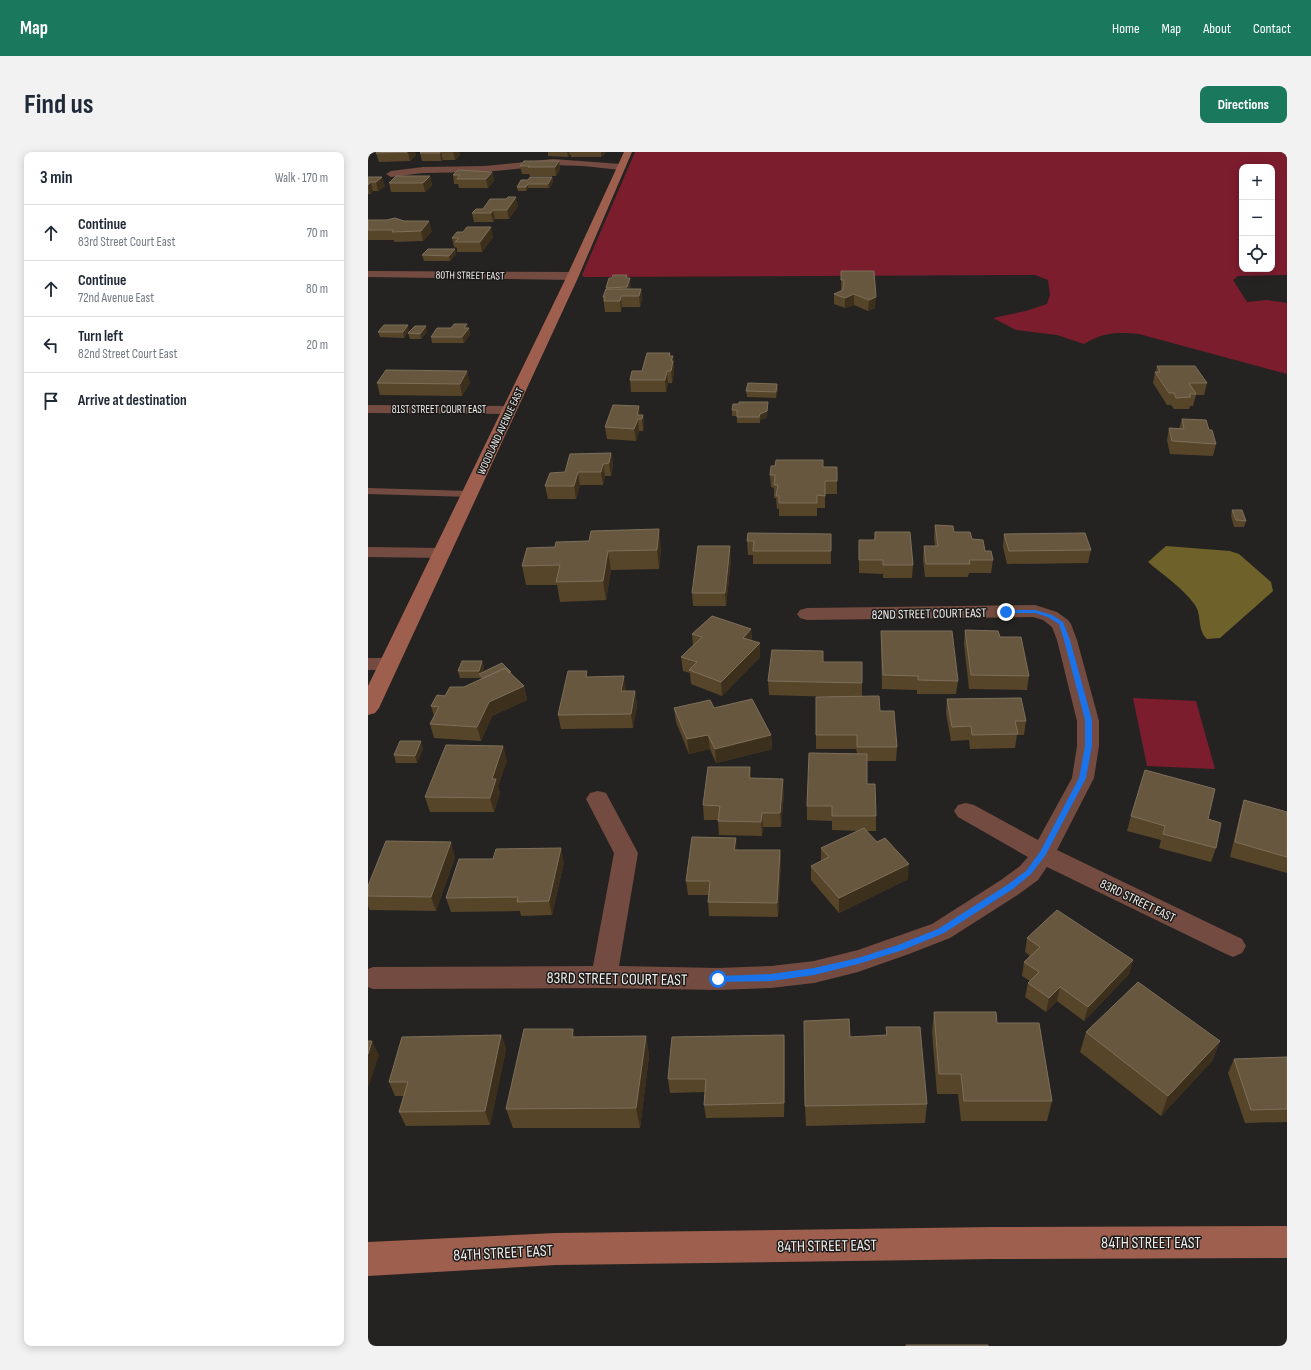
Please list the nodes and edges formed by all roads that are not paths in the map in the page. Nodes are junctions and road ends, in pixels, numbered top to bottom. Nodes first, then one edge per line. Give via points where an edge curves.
1 (628, 152) edge
2 (621, 167) junction
3 (391, 174) dead end
4 (368, 274) edge
5 (573, 276) junction
6 (368, 409) edge
7 (510, 410) junction
8 (368, 492) edge
9 (470, 494) junction
10 (368, 552) edge
11 (442, 553) junction
12 (807, 614) dead end
13 (1050, 616) joint
14 (368, 664) edge
15 (389, 664) junction
16 (368, 708) edge
17 (598, 799) dead end
18 (966, 810) dead end
19 (1043, 854) junction
20 (1233, 946) dead end
21 (370, 977) edge
22 (604, 977) junction
23 (1287, 1242) edge
24 (368, 1259) edge

1 - 2 street, WOODLAND AVENUE EAST
2 - 3 street via 553,162 478,170 423,170
2 - 5 street, WOODLAND AVENUE EAST
4 - 5 street, 80TH STREET EAST
5 - 7 street, WOODLAND AVENUE EAST
6 - 7 street, 81ST STREET COURT EAST
7 - 9 street, WOODLAND AVENUE EAST
8 - 9 lane
9 - 11 street, WOODLAND AVENUE EAST
10 - 11 street
11 - 15 street, WOODLAND AVENUE EAST
12 - 13 street, 82ND STREET COURT EAST via 1035,612
13 - 19 street, 83RD STREET COURT EAST via 1061,624 1067,640 1088,720 1088,746 1083,778
14 - 15 street
15 - 16 street, WOODLAND AVENUE EAST
17 - 22 street via 626,853
18 - 19 street, 83RD STREET EAST
19 - 20 street, 83RD STREET EAST
19 - 22 street, 83RD STREET COURT EAST via 1029,872 1010,887 941,931 900,948 858,961 814,972 771,977
21 - 22 street, 83RD STREET COURT EAST
23 - 24 street, 84TH STREET EAST via 564,1249

